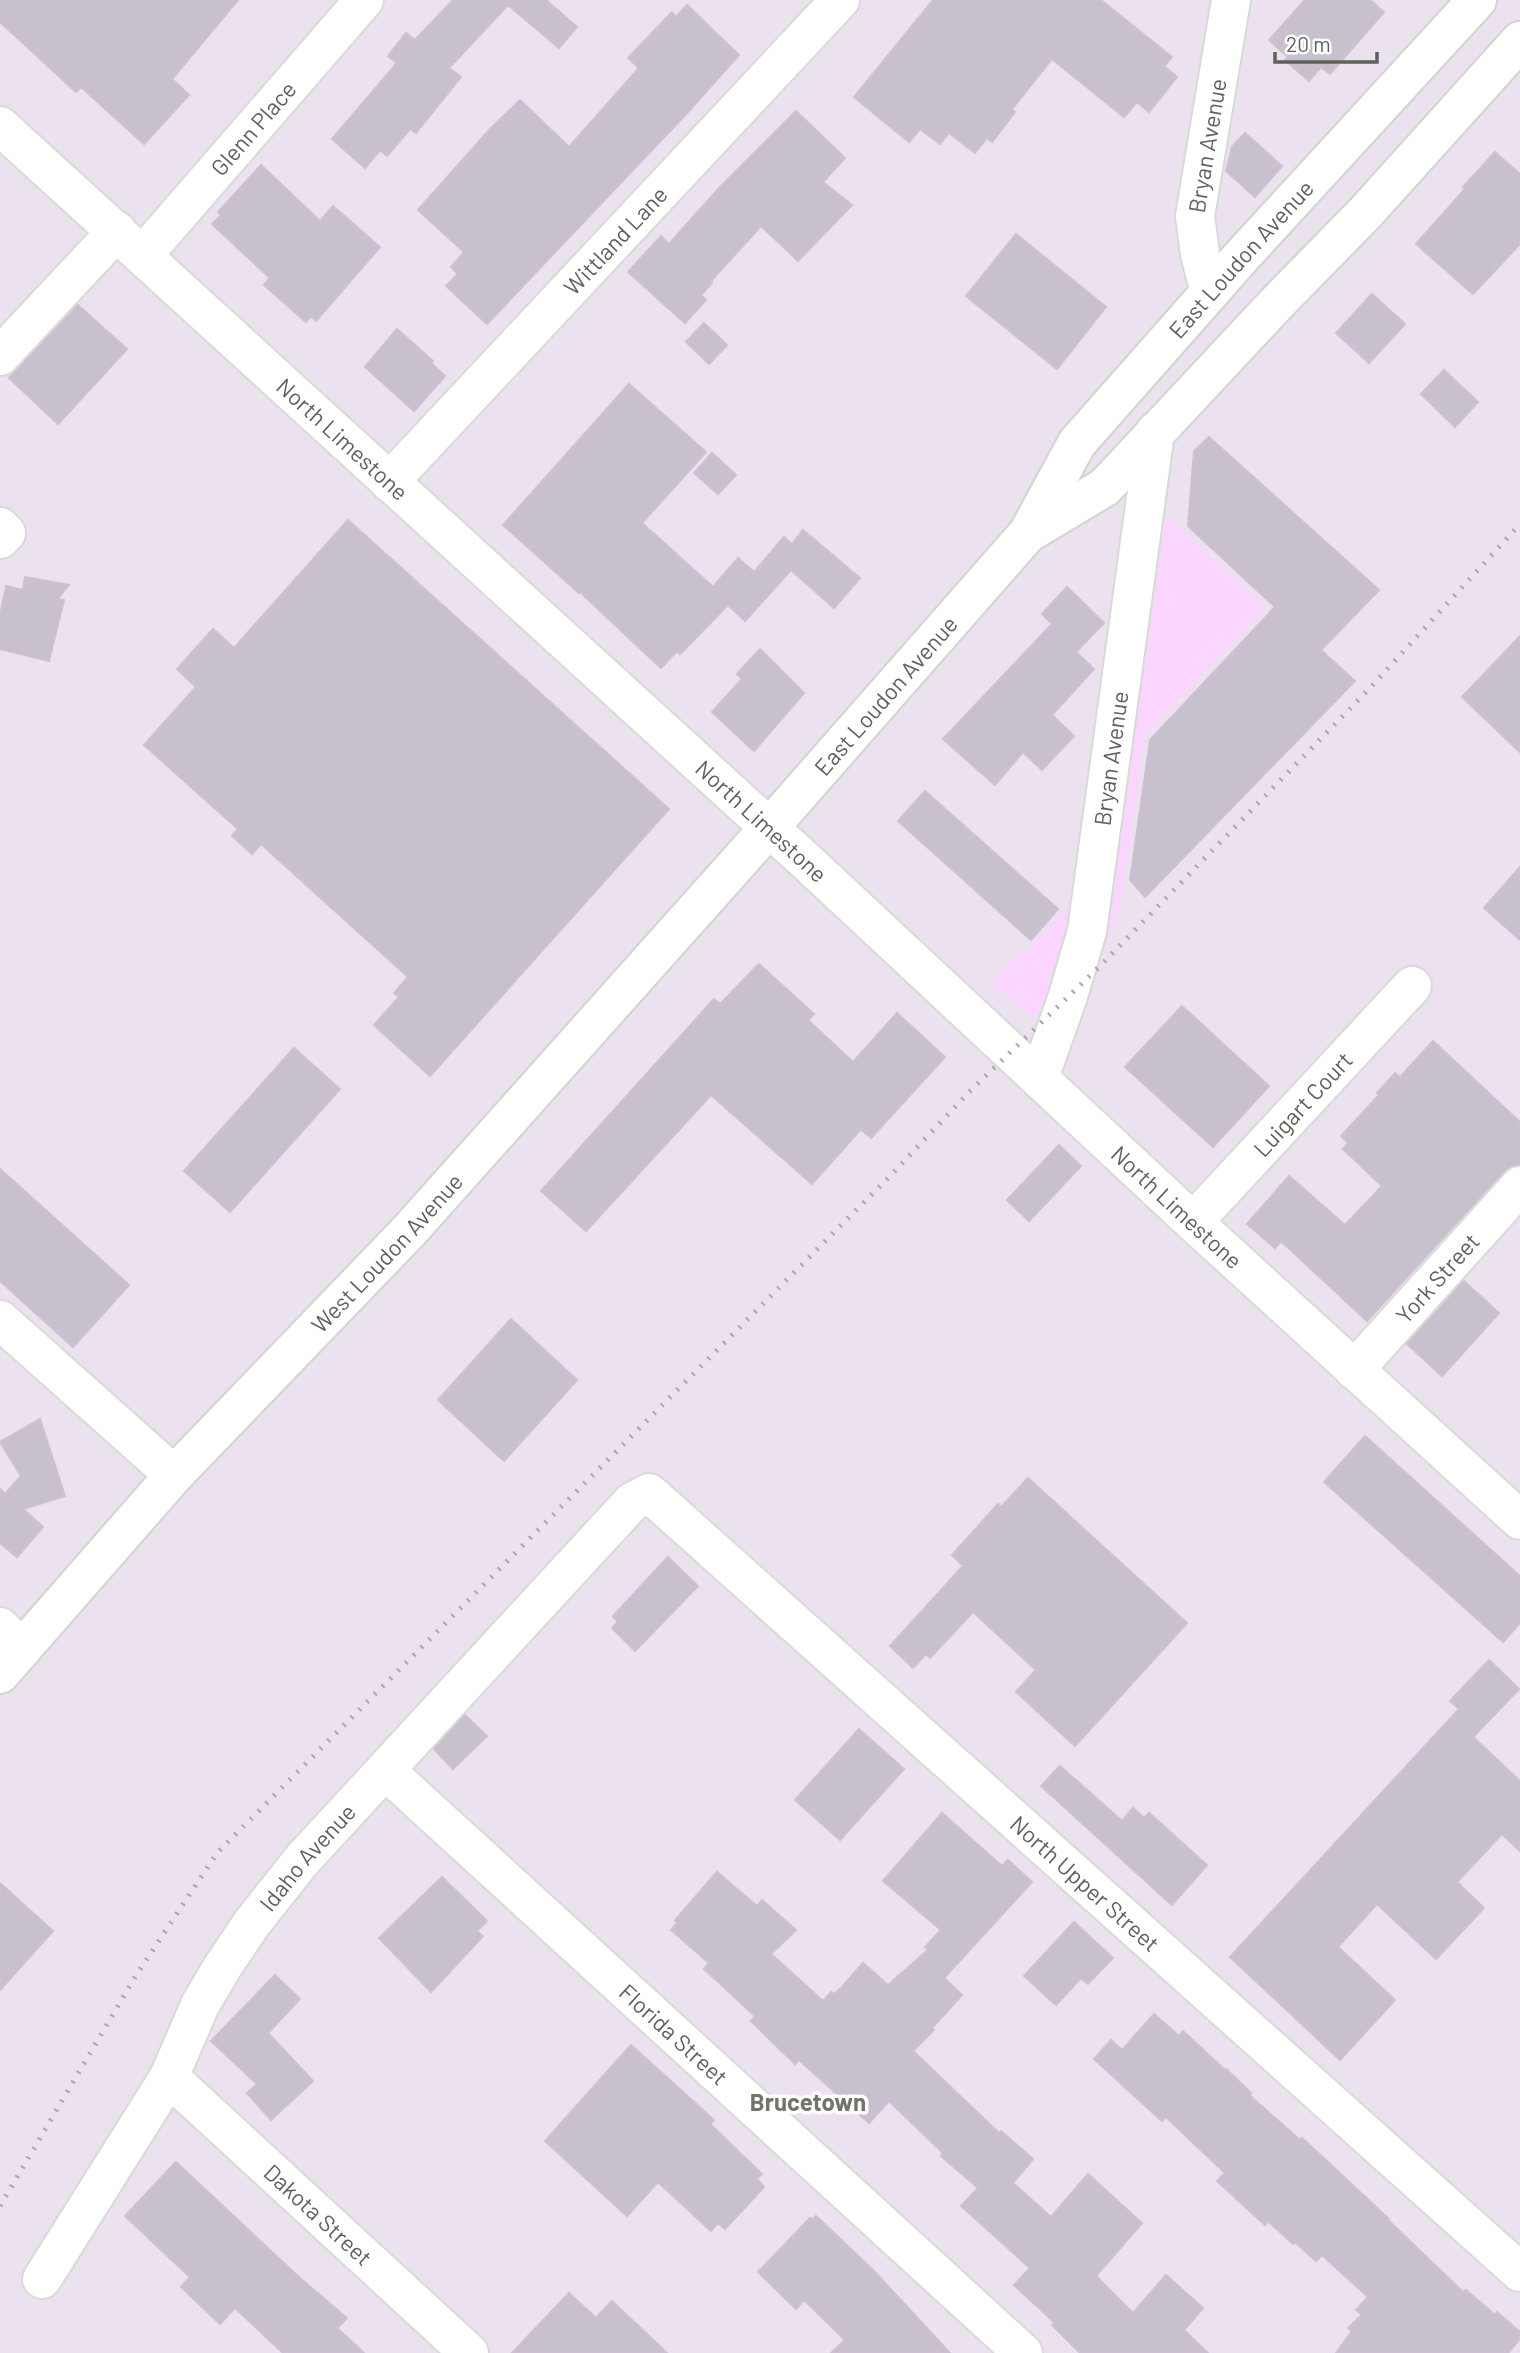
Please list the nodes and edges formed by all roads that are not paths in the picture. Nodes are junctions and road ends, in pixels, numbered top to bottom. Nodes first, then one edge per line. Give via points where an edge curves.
1 (364, 0) edge
2 (840, 0) edge
3 (1231, 0) edge
4 (1477, 0) edge
5 (1520, 41) edge
6 (0, 126) edge
7 (130, 243) junction
8 (1210, 292) junction
9 (0, 356) edge
10 (1155, 432) junction
11 (389, 482) junction
12 (0, 527) edge
13 (1028, 533) junction
14 (0, 539) edge
15 (769, 828) junction
16 (1412, 986) dead end
17 (1039, 1078) junction
18 (1520, 1186) edge
19 (1192, 1222) junction
20 (0, 1320) edge
21 (1354, 1370) junction
22 (174, 1475) junction
23 (649, 1493) joint
24 (1520, 1520) edge
25 (7, 1650) edge
26 (386, 1770) junction
27 (169, 2077) junction
28 (1520, 2272) edge
29 (42, 2279) dead end
30 (469, 2353) edge
31 (1023, 2353) edge

1 - 7 street, Glenn Place
2 - 11 street, Wittland Lane
3 - 8 street, Bryan Avenue via 1195,216
4 - 8 street, East Loudon Avenue
5 - 10 street, East Loudon Avenue via 1366,212
6 - 7 street, North Limestone
7 - 9 street, Glenn Place
7 - 11 street, North Limestone
8 - 13 street, East Loudon Avenue via 1077,443
10 - 13 street, East Loudon Avenue via 1105,487
10 - 17 street, Bryan Avenue via 1087,931
11 - 15 street, North Limestone
12 - 14 street via 6,533
13 - 15 street, East Loudon Avenue
15 - 17 street, North Limestone
15 - 22 street, West Loudon Avenue via 409,1231
16 - 19 street, Luigart Court
17 - 19 street, North Limestone
18 - 21 street, York Street
19 - 21 street, North Limestone
20 - 22 street
21 - 24 street, North Limestone
22 - 25 street, West Loudon Avenue
23 - 26 street, Idaho Avenue via 632,1502
23 - 28 street, North Upper Street
26 - 27 street, Idaho Avenue via 302,1860 252,1923 200,2005
26 - 31 street, Florida Street
27 - 29 street, Idaho Avenue
27 - 30 street, Dakota Street

